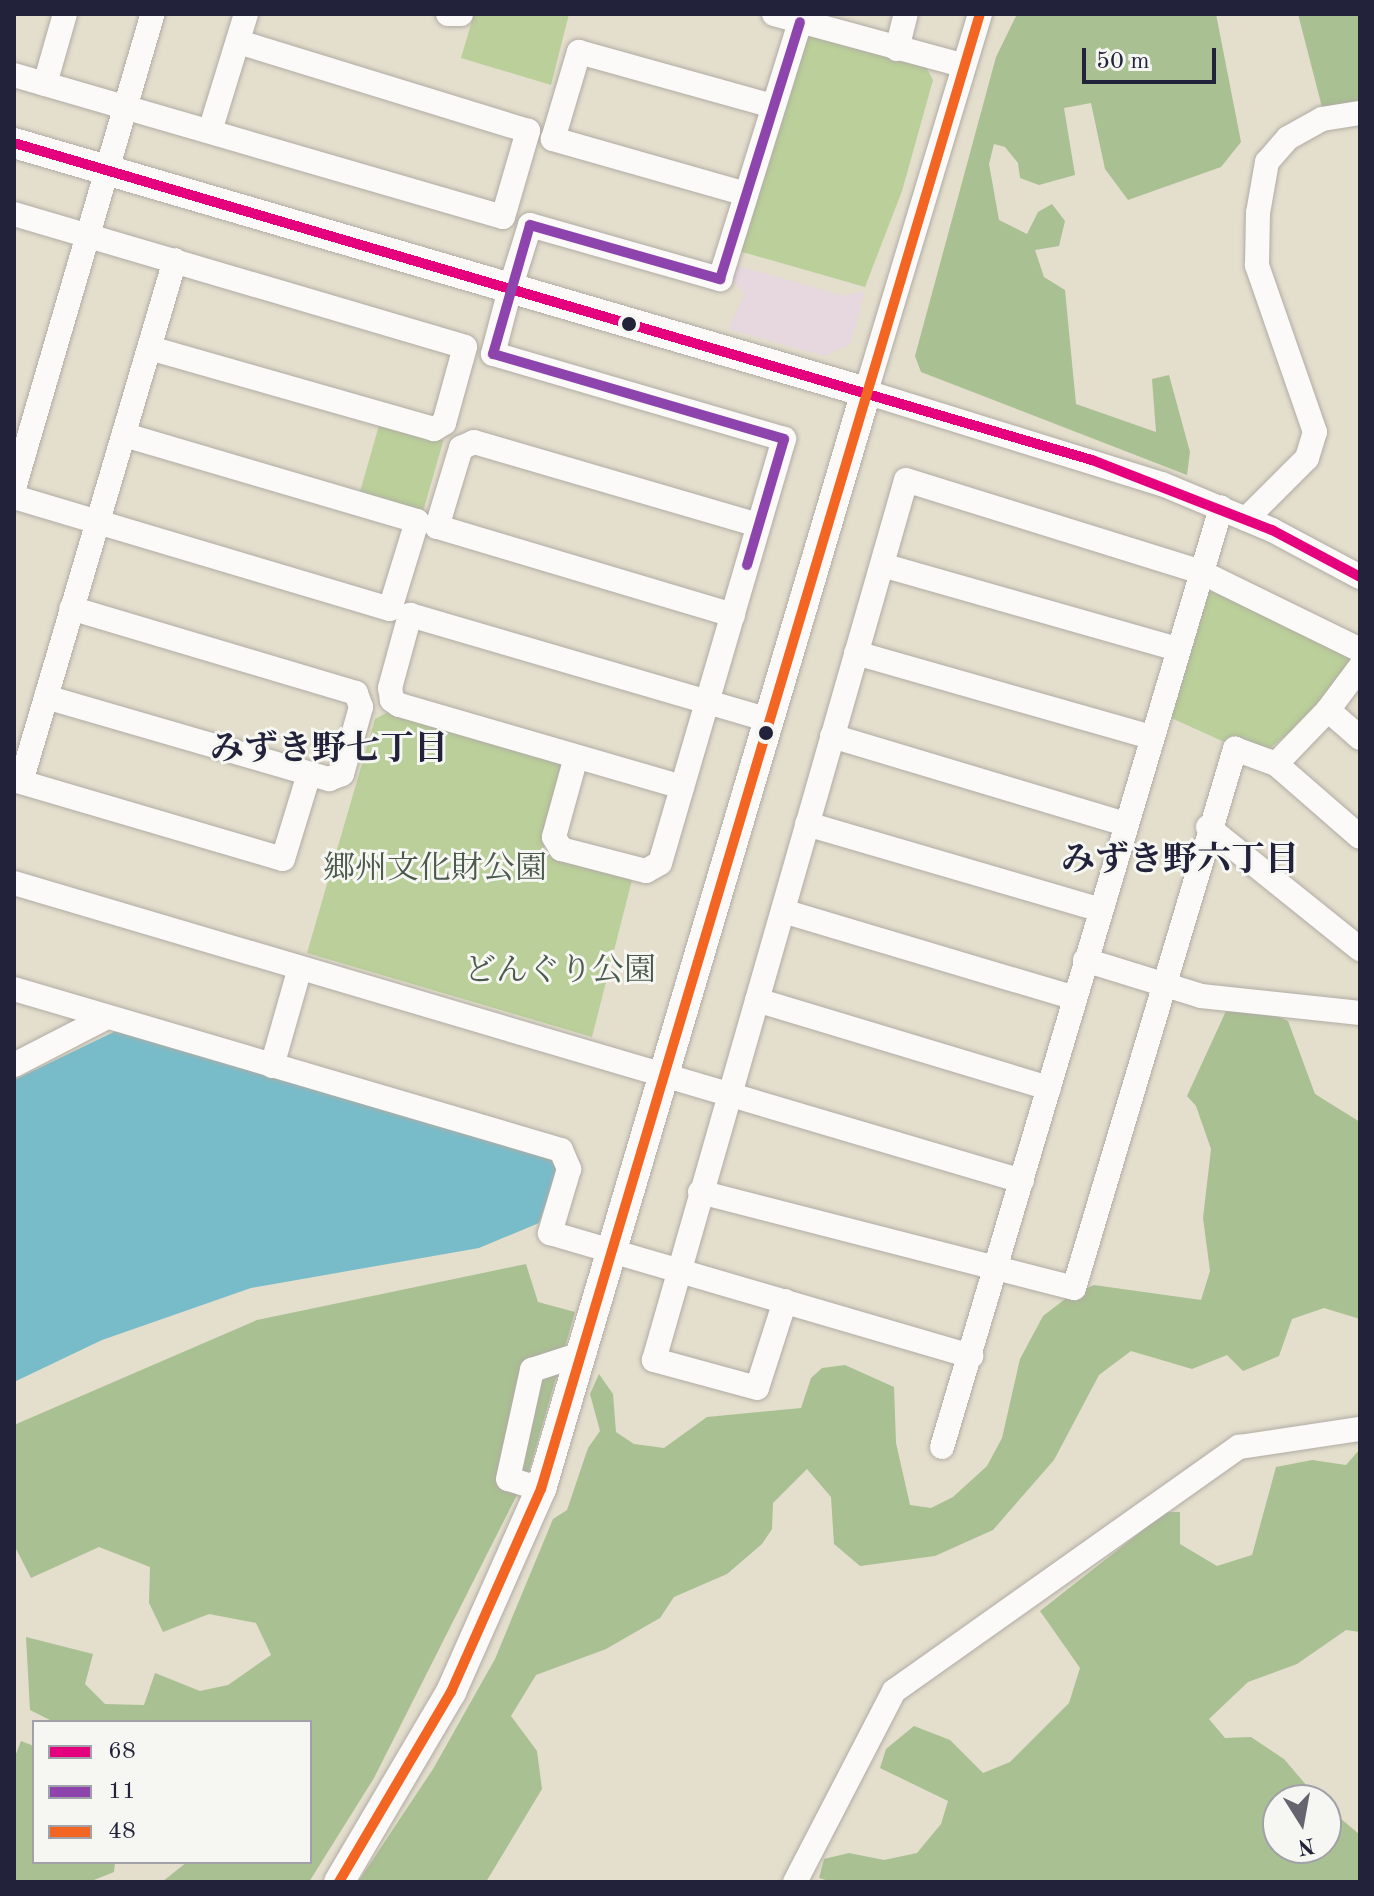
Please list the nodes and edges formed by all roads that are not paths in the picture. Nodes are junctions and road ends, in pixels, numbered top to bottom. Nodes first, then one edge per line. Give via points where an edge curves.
1 (65, 14) edge
2 (153, 14) edge
3 (246, 14) edge
4 (448, 14) edge
5 (461, 14) edge
6 (774, 14) edge
7 (906, 14) edge
8 (980, 14) edge
9 (800, 22) junction
10 (238, 42) junction
11 (897, 49) junction
12 (962, 65) junction
13 (14, 75) edge
14 (45, 84) junction
15 (773, 106) junction
16 (126, 107) junction
17 (1360, 113) edge
18 (210, 131) junction
19 (14, 143) edge
20 (109, 171) junction
21 (746, 194) junction
22 (14, 214) edge
23 (89, 235) junction
24 (175, 260) junction
25 (510, 289) junction
26 (149, 348) junction
27 (866, 392) junction
28 (124, 435) junction
29 (14, 488) edge
30 (14, 497) edge
31 (1221, 508) junction
32 (1246, 519) junction
33 (97, 522) junction
34 (758, 525) junction
35 (882, 565) junction
36 (1201, 572) junction
37 (1360, 577) edge
38 (71, 608) junction
39 (733, 615) junction
40 (1176, 649) junction
41 (1360, 650) edge
42 (856, 653) junction
43 (1360, 667) edge
44 (46, 697) junction
45 (708, 701) junction
46 (1328, 710) junction
47 (770, 720) junction
48 (832, 736) junction
49 (1151, 737) junction
50 (1360, 738) edge
51 (576, 757) junction
52 (1276, 764) junction
53 (309, 774) junction
54 (18, 781) edge
55 (682, 787) junction
56 (807, 824) junction
57 (1126, 824) junction
58 (1208, 827) junction
59 (1360, 837) edge
60 (14, 883) edge
61 (1101, 910) junction
62 (783, 911) junction
63 (1360, 949) edge
64 (1085, 960) junction
65 (300, 968) junction
66 (1164, 985) junction
67 (14, 989) edge
68 (1074, 998) junction
69 (757, 1000) junction
70 (1360, 1013) edge
71 (107, 1017) junction
72 (14, 1065) edge
73 (272, 1066) junction
74 (663, 1076) junction
75 (1049, 1088) junction
76 (729, 1095) junction
77 (1022, 1181) junction
78 (700, 1192) junction
79 (614, 1250) junction
80 (997, 1267) junction
81 (677, 1269) junction
82 (785, 1301) junction
83 (971, 1356) junction
84 (580, 1366) junction
85 (1360, 1429) edge
86 (942, 1447) dead end
87 (541, 1489) junction
88 (339, 1882) edge
89 (795, 1882) edge

1 - 14 street
2 - 16 street
3 - 10 street
4 - 5 street
6 - 9 street
7 - 11 street
8 - 12 street
9 - 11 street
9 - 15 street
10 - 18 street
10 - 18 street via 528,131 503,217
11 - 12 street
12 - 27 street
13 - 14 street
14 - 16 street
15 - 21 street
15 - 21 street via 579,52 553,139
16 - 18 street
16 - 20 street
17 - 32 street via 1322,119 1288,138 1267,162 1258,213 1257,265 1315,432 1307,458
19 - 20 main road
20 - 23 street
20 - 25 main road
21 - 25 street via 720,279 530,225
22 - 23 street
23 - 24 street
23 - 29 street
24 - 26 street
24 - 26 street via 465,347 444,423 434,429
25 - 27 main road
25 - 34 street via 493,354 784,439
26 - 28 street
27 - 31 street via 1092,460
27 - 47 main road
28 - 33 street
28 - 33 street via 417,521 390,609
30 - 33 street
31 - 32 street
31 - 36 street
32 - 37 street
33 - 38 street
34 - 39 street
34 - 39 street via 474,442 461,448 437,527
35 - 36 street via 906,480
35 - 40 street
35 - 42 street
36 - 40 street
36 - 41 street
38 - 44 street
38 - 53 street via 356,693 361,707 342,774 329,779
39 - 45 street
40 - 49 street
42 - 48 street
42 - 49 street
43 - 46 street
44 - 53 street
44 - 54 street
45 - 47 street
45 - 51 street via 410,615 390,688 392,700
45 - 55 street
46 - 50 street
46 - 52 street
47 - 74 main road
48 - 56 street
48 - 57 street
49 - 57 street
51 - 55 street
51 - 55 street via 554,837 561,849 646,871 660,863
52 - 58 street via 1235,749
52 - 59 street
53 - 54 street via 283,859
56 - 61 street
56 - 62 street
57 - 61 street
58 - 63 street
58 - 66 street
60 - 65 street
61 - 64 street
62 - 68 street
62 - 69 street
64 - 66 street
64 - 68 street
65 - 73 street
65 - 74 street
66 - 70 street via 1201,996
66 - 80 street via 1074,1288
67 - 71 street
68 - 75 street
69 - 75 street
69 - 76 street
71 - 72 street
71 - 73 street
73 - 79 street via 561,1150 569,1169 550,1233
74 - 76 street
74 - 79 main road
75 - 77 street
76 - 77 street
76 - 78 street
77 - 80 street
78 - 80 street
78 - 81 street
79 - 81 street
79 - 84 main road
80 - 83 street
81 - 82 street
81 - 82 street via 654,1360 757,1388
82 - 83 street
83 - 86 street
84 - 87 main road
84 - 87 street via 532,1370 508,1479
85 - 89 street via 1239,1447 894,1691
87 - 88 main road via 451,1692

